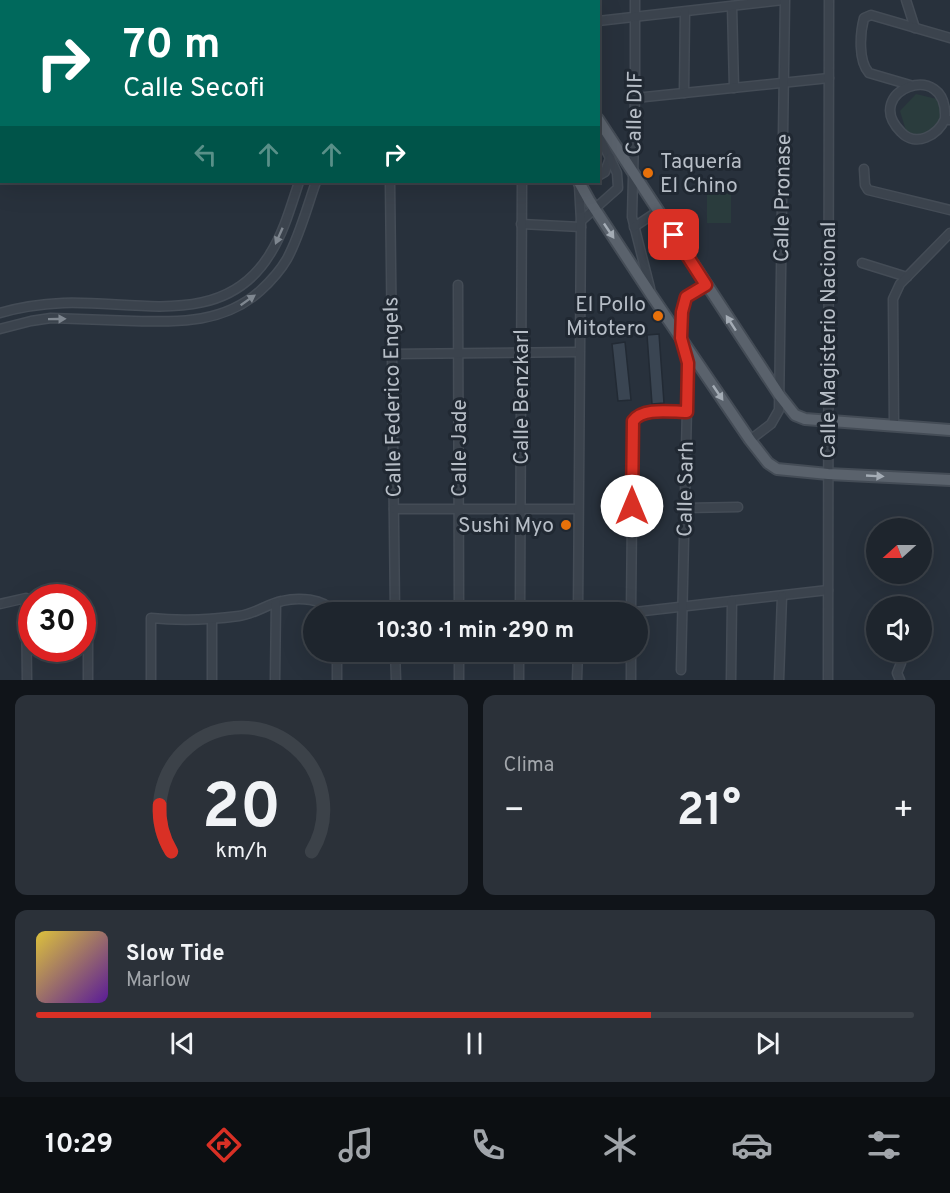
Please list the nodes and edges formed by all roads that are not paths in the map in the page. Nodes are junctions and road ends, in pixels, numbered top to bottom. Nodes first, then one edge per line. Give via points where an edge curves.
1 (635, 0) edge
2 (784, 0) edge
3 (829, 0) edge
4 (906, 0) edge
5 (765, 1) edge
6 (700, 5) edge
7 (732, 6) junction
8 (685, 12) junction
9 (635, 17) junction
10 (600, 21) edge
11 (915, 28) junction
12 (950, 38) edge
13 (829, 78) junction
14 (783, 83) junction
15 (910, 85) junction
16 (734, 88) junction
17 (684, 93) junction
18 (635, 98) junction
19 (948, 119) edge
20 (600, 122) edge
21 (600, 139) edge
22 (610, 158) junction
23 (864, 169) dead end
24 (634, 174) junction
25 (600, 175) edge
26 (299, 183) edge
27 (316, 183) edge
28 (390, 183) edge
29 (522, 183) edge
30 (578, 183) edge
31 (579, 183) edge
32 (595, 209) junction
33 (950, 210) edge
34 (658, 211) junction
35 (522, 224) junction
36 (581, 224) junction
37 (634, 227) junction
38 (950, 233) edge
39 (862, 262) dead end
40 (907, 277) junction
41 (459, 285) dead end
42 (706, 285) junction
43 (652, 296) junction
44 (0, 313) edge
45 (0, 329) edge
46 (681, 338) junction
47 (459, 352) junction
48 (521, 352) junction
49 (579, 352) junction
50 (392, 354) junction
51 (780, 396) junction
52 (687, 412) junction
53 (829, 421) junction
54 (894, 426) junction
55 (950, 430) edge
56 (750, 440) junction
57 (828, 474) junction
58 (950, 480) edge
59 (738, 507) dead end
60 (394, 508) junction
61 (520, 508) junction
62 (578, 508) junction
63 (685, 508) junction
64 (459, 509) junction
65 (828, 590) junction
66 (782, 596) junction
67 (732, 601) junction
68 (316, 602) edge
69 (395, 602) edge
70 (459, 602) edge
71 (520, 602) edge
72 (578, 602) edge
73 (633, 602) edge
74 (276, 603) junction
75 (0, 604) edge
76 (682, 607) junction
77 (648, 610) edge
78 (212, 619) junction
79 (88, 662) edge
80 (337, 662) edge
81 (395, 662) edge
82 (459, 662) edge
83 (519, 662) edge
84 (578, 662) edge
85 (631, 662) edge
86 (901, 663) dead end
87 (681, 670) dead end
88 (27, 680) edge
89 (88, 680) edge
90 (151, 680) edge
91 (212, 680) edge
92 (275, 680) edge
93 (337, 680) edge
94 (396, 680) edge
95 (459, 680) edge
96 (519, 680) edge
97 (577, 680) edge
98 (631, 680) edge
99 (730, 680) edge
100 (780, 680) edge
101 (828, 680) edge
102 (900, 680) edge

1 - 9 street, Calle DIF
2 - 5 street
2 - 14 street, Calle Pronase
3 - 13 street, Calle Magisterio Nacional
4 - 11 street
5 - 7 street
6 - 7 street
6 - 8 street
7 - 16 street
8 - 9 street
8 - 17 street
9 - 10 street
9 - 18 street, Calle DIF
11 - 12 street
11 - 15 street via 871,15 862,20 862,58 866,70
13 - 14 street
13 - 53 street, Calle Magisterio Nacional
14 - 16 street
14 - 51 street, Calle Pronase
15 - 19 street via 935,90
15 - 19 street via 892,101 891,112 898,130 908,138 925,138
16 - 17 street
17 - 18 street
18 - 24 street, Calle DIF
20 - 24 main road
21 - 22 street
22 - 25 street
22 - 32 street via 618,188
23 - 33 street via 868,190
24 - 34 main road
24 - 37 street, Calle DIF
26 -> 44 street via 270,255 240,286 221,296 175,306 65,303
45 -> 27 street via 51,318 180,322 229,311 256,294 286,261
28 - 50 street, Calle Federico Engels
29 - 35 street, Calle Benzkarl
30 - 36 street
31 - 32 main road
32 - 36 street
32 -> 43 main road
34 - 37 street
34 - 42 main road
35 - 36 street
35 - 48 street, Calle Benzkarl
36 - 49 street
37 - 43 street, Calle DIF
38 - 40 street
39 - 40 street
40 - 54 street via 897,290 892,308
41 - 47 street, Calle Jade
42 - 46 street, Calle Sarh via 683,303
51 -> 42 main road
43 - 46 main road
46 - 52 street, Calle Sarh via 688,363
46 -> 56 main road
47 - 48 street
47 - 50 street
47 - 64 street, Calle Jade
48 - 49 street
48 - 61 street, Calle Benzkarl
49 - 62 street
50 - 60 street, Calle Federico Engels
51 - 53 main road via 795,415
51 - 56 street, Calle Pronase via 776,417
52 - 63 street, Calle Sarh
52 - 73 street via 645,412 633,421
53 - 54 main road
53 - 57 street, Calle Magisterio Nacional
54 - 55 main road
56 - 57 main road via 777,469
57 -> 58 main road
57 - 65 street, Calle Magisterio Nacional
59 - 63 street
60 - 64 street
60 - 69 street, Calle Federico Engels
61 - 62 street
61 - 64 street
61 - 71 street, Calle Benzkarl
62 - 72 street
63 - 76 street, Calle Sarh
64 - 70 street, Calle Jade
65 - 66 street
65 - 101 street, Calle Magisterio Nacional
66 - 67 street
66 - 100 street
67 - 76 street
67 - 99 street
68 - 74 street via 303,599
74 - 78 street via 250,614
74 - 92 street
75 - 88 street via 26,598
76 - 77 street
76 - 87 street, Calle Sarh
78 - 90 street via 151,618
78 - 91 street
79 - 89 street
80 - 93 street
81 - 94 street
82 - 95 street
83 - 96 street
84 - 97 street
85 - 98 street
86 - 102 street via 897,673

